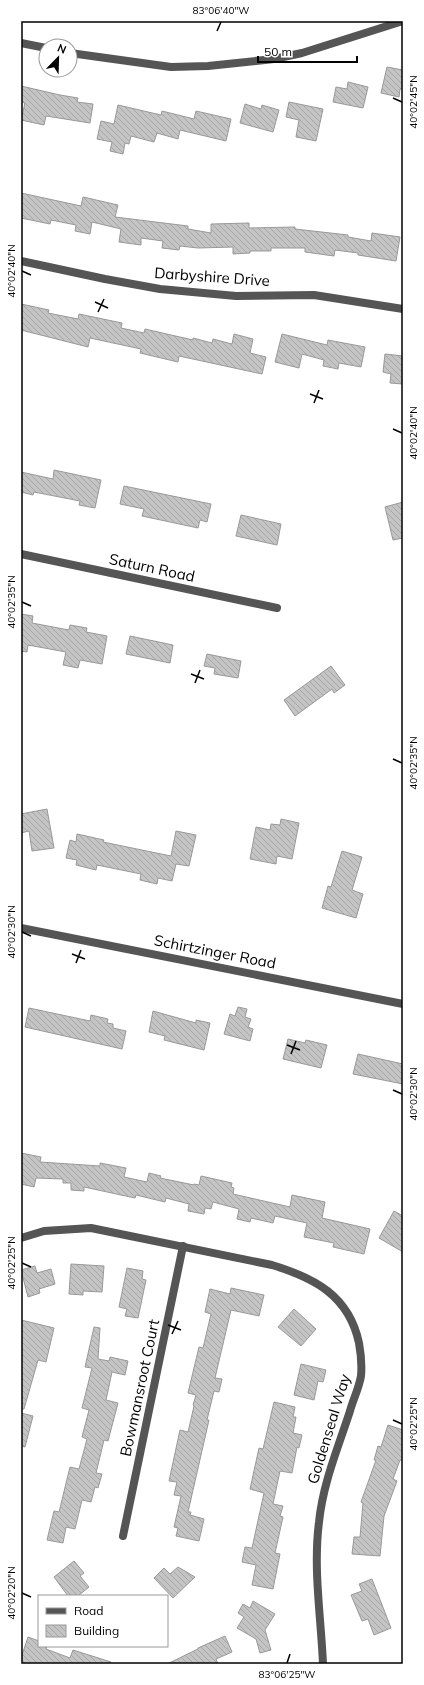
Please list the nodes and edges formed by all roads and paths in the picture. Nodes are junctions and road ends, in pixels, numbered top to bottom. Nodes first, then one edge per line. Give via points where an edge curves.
1 (399, 21) edge
2 (21, 43) edge
3 (38, 46) edge
4 (78, 54) edge
5 (21, 261) edge
6 (403, 309) edge
7 (21, 554) edge
8 (277, 608) dead end
9 (21, 928) edge
10 (403, 1004) edge
11 (21, 1238) edge
12 (184, 1246) junction
13 (123, 1536) dead end
14 (323, 1664) edge

1 - 4 street via 302,53 208,66 171,67
2 - 3 street
5 - 6 street, Darbyshire Drive via 160,289 236,296 314,296
7 - 8 street, Saturn Road
9 - 10 street, Schirtzinger Road
11 - 12 street, Goldenseal Way via 44,1231 91,1228
12 - 13 street, Bowmansroot Court
12 - 14 street, Goldenseal Way via 272,1265 307,1278 331,1292 340,1301 348,1311 356,1331 361,1354 360,1376 325,1484 318,1522 317,1577

